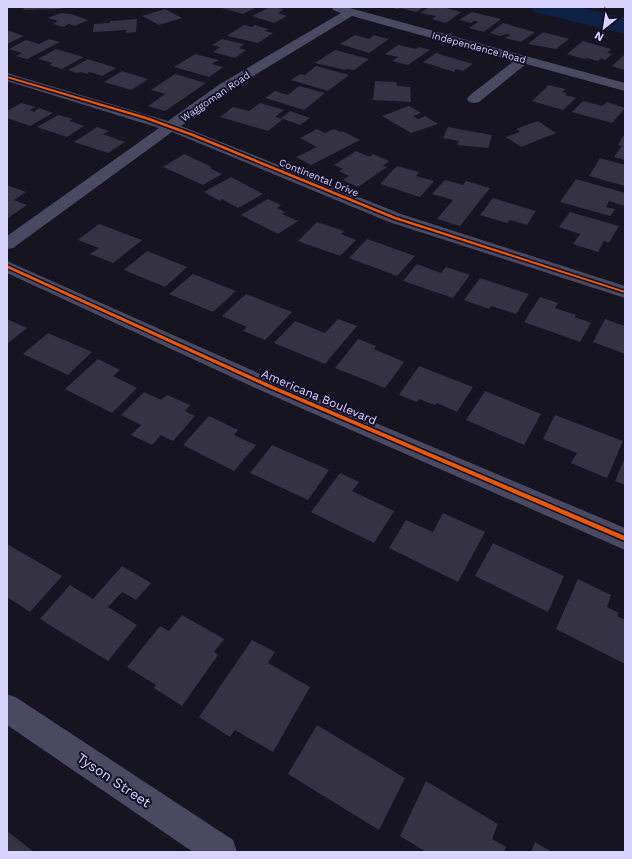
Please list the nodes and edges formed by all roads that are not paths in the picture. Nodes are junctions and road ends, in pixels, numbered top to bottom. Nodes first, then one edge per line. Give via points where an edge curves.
1 (334, 7) edge
2 (350, 12) junction
3 (524, 59) junction
4 (7, 77) edge
5 (625, 86) edge
6 (474, 99) dead end
7 (170, 127) junction
8 (7, 244) edge
9 (7, 266) edge
10 (624, 290) edge
11 (625, 539) edge
12 (7, 708) edge
13 (221, 852) edge

1 - 2 street, Independence Road
2 - 3 street, Independence Road
2 - 7 street, Waggoman Road via 225,87
3 - 5 street, Independence Road
3 - 6 street
4 - 7 street, Continental Drive
7 - 8 street, Waggoman Road
7 - 10 street, Continental Drive via 395,218
9 - 11 street, Americana Boulevard via 268,386
12 - 13 street, Tyson Street

